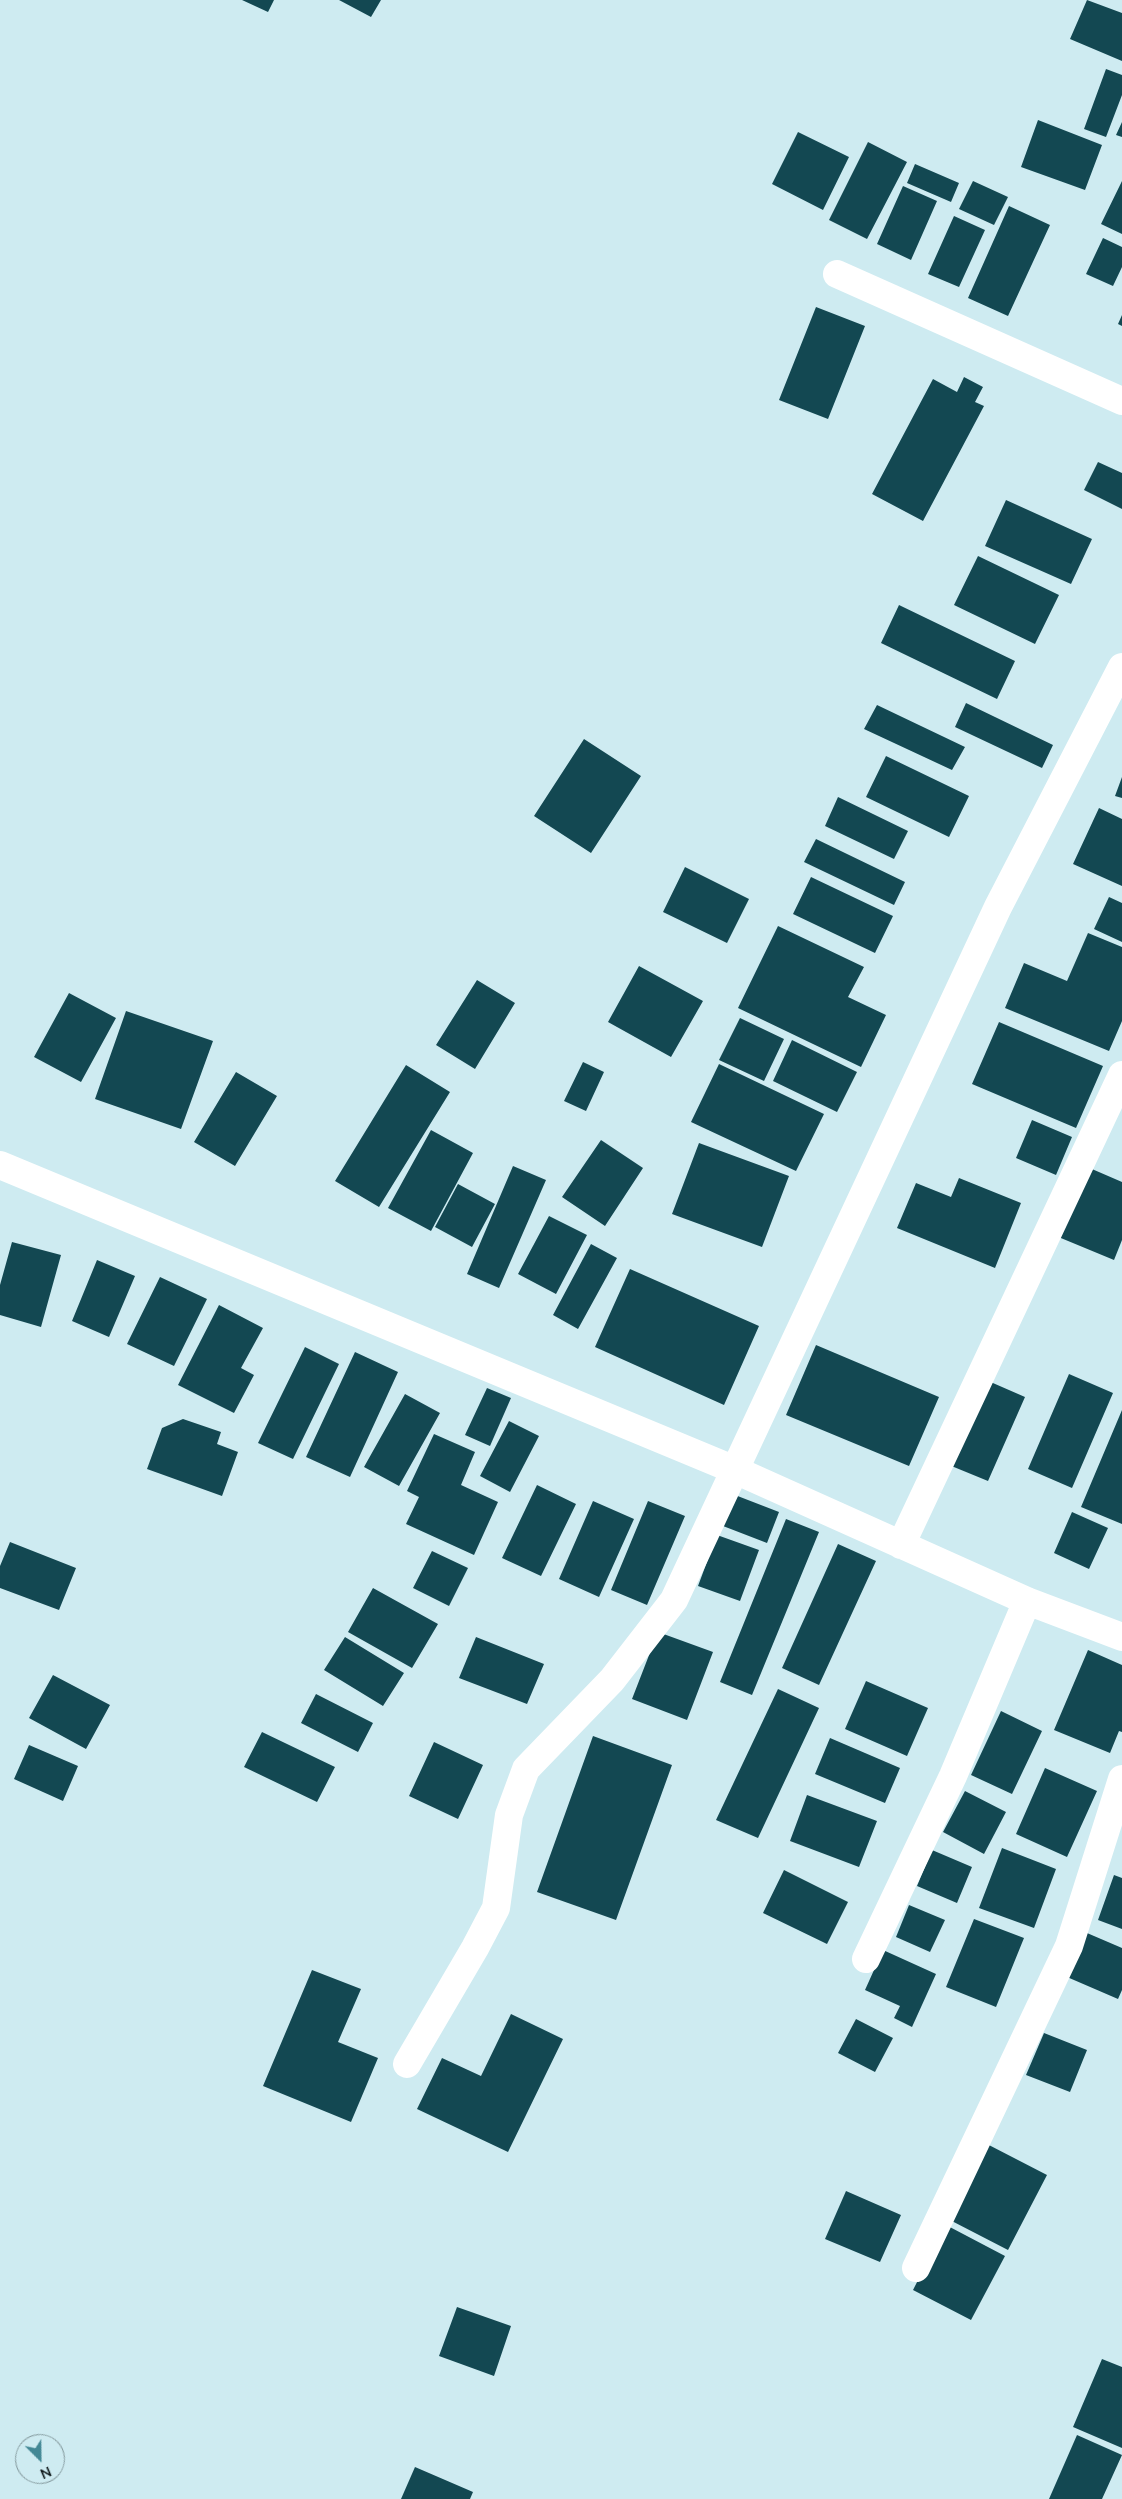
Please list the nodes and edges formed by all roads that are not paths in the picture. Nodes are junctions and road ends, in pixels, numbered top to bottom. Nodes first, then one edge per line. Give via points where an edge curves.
1 (837, 274) dead end
2 (1122, 401) edge
3 (1122, 667) edge
4 (1122, 1075) edge
5 (0, 1165) edge
6 (735, 1470) junction
7 (900, 1545) junction
8 (1027, 1600) junction
9 (1122, 1637) edge
10 (1122, 1779) edge
11 (866, 1959) dead end
12 (406, 2064) dead end
13 (916, 2268) dead end

1 - 2 street
3 - 6 street via 998,907
4 - 7 street
5 - 6 street
6 - 7 street
6 - 12 street via 674,1600 612,1680 526,1769 509,1815 496,1908
7 - 8 street
8 - 9 street
8 - 11 street via 953,1776
10 - 13 street via 1070,1946

